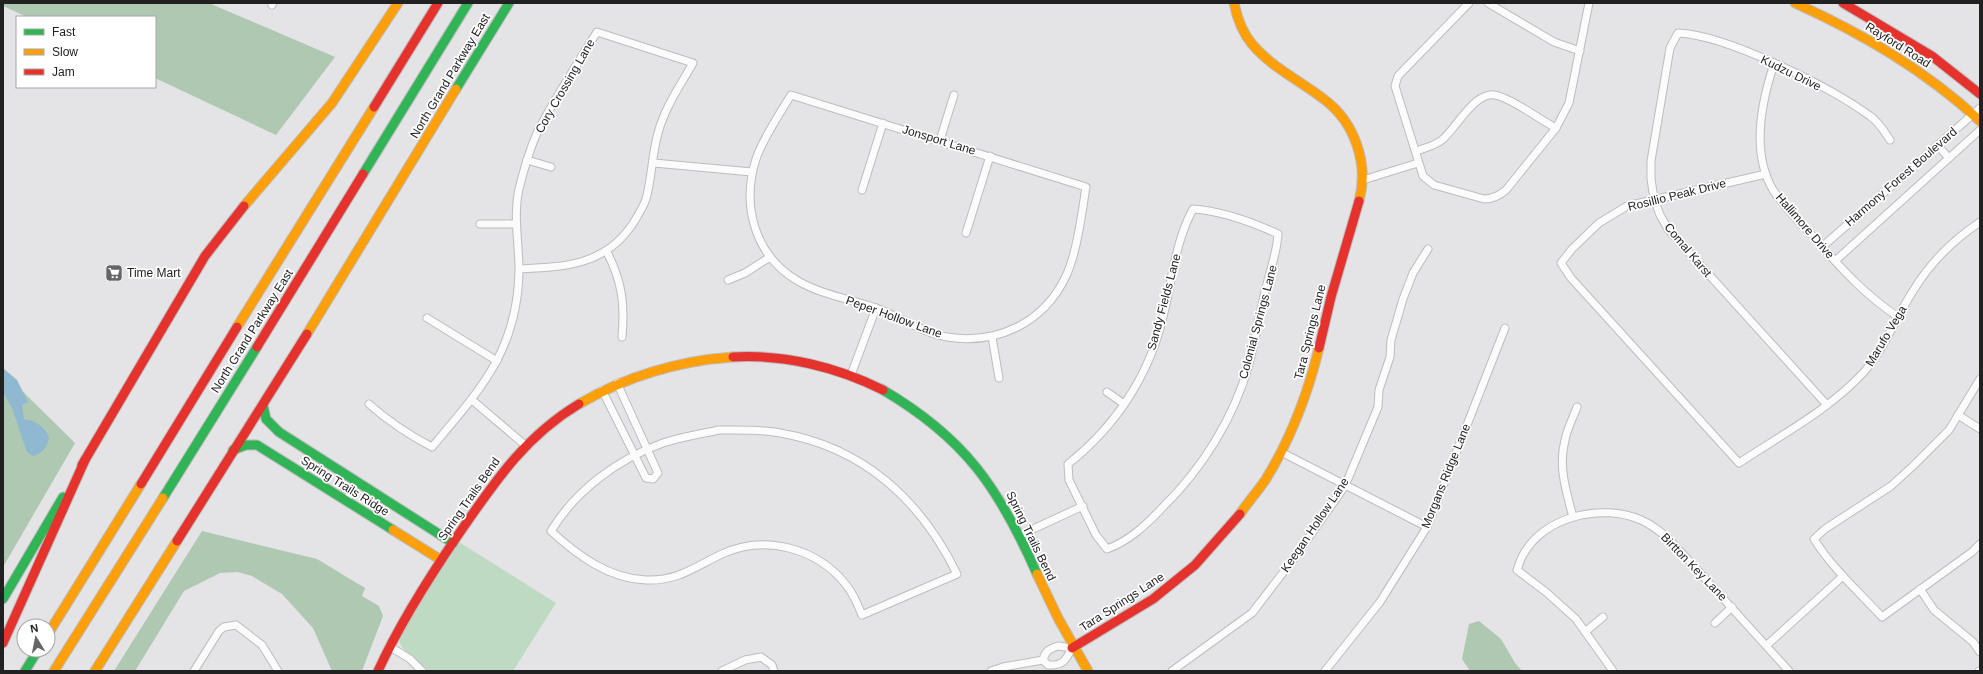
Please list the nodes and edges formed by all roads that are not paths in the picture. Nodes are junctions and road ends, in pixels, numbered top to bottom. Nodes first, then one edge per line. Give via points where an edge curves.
1 (398, 3) edge
2 (438, 3) edge
3 (468, 3) edge
4 (508, 3) edge
5 (1234, 3) edge
6 (1469, 3) edge
7 (1488, 3) edge
8 (1589, 3) edge
9 (1795, 3) edge
10 (1843, 3) edge
11 (1678, 33) joint
12 (1580, 51) junction
13 (1774, 64) junction
14 (1980, 94) edge
15 (791, 95) joint
16 (954, 95) dead end
17 (1976, 111) edge
18 (1980, 121) edge
19 (882, 123) junction
20 (1556, 128) junction
21 (1980, 130) edge
22 (940, 140) junction
23 (1890, 140) dead end
24 (1937, 145) junction
25 (1416, 151) junction
26 (990, 156) junction
27 (1949, 158) junction
28 (527, 160) junction
29 (1418, 163) junction
30 (654, 164) junction
31 (551, 167) dead end
32 (752, 172) junction
33 (1766, 174) junction
34 (1363, 180) junction
35 (1086, 187) joint
36 (862, 190) dead end
37 (1654, 199) junction
38 (1980, 222) edge
39 (480, 224) dead end
40 (516, 224) junction
41 (966, 233) dead end
42 (1278, 234) joint
43 (1822, 247) junction
44 (1428, 249) dead end
45 (607, 252) junction
46 (770, 257) junction
47 (1835, 261) junction
48 (519, 269) junction
49 (728, 280) dead end
50 (876, 308) junction
51 (1898, 317) junction
52 (427, 318) dead end
53 (1505, 328) dead end
54 (622, 337) dead end
55 (992, 337) junction
56 (497, 361) junction
57 (851, 375) junction
58 (999, 378) dead end
59 (1980, 379) edge
60 (617, 383) junction
61 (602, 390) junction
62 (1107, 392) dead end
63 (472, 400) junction
64 (370, 404) dead end
65 (1124, 404) junction
66 (1828, 404) junction
67 (262, 405) junction
68 (1577, 408) dead end
69 (1958, 415) junction
70 (1980, 429) edge
71 (525, 445) junction
72 (233, 450) junction
73 (648, 450) junction
74 (1281, 452) junction
75 (634, 456) junction
76 (85, 460) junction
77 (1739, 463) joint
78 (357, 482) junction
79 (1345, 486) junction
80 (346, 502) junction
81 (1083, 506) junction
82 (1573, 517) junction
83 (1427, 527) junction
84 (1020, 535) junction
85 (453, 542) junction
86 (1980, 544) edge
87 (441, 560) junction
88 (1843, 576) junction
89 (1920, 589) junction
90 (3, 599) edge
91 (1732, 607) junction
92 (1603, 617) dead end
93 (56, 621) edge
94 (1715, 623) dead end
95 (1585, 632) junction
96 (3, 643) edge
97 (1767, 645) junction
98 (390, 646) junction
99 (1072, 648) junction
100 (1980, 652) edge
101 (33, 658) edge
102 (1043, 660) junction
103 (25, 671) edge
104 (54, 671) edge
105 (95, 671) edge
106 (194, 671) edge
107 (278, 671) edge
108 (378, 671) edge
109 (422, 671) edge
110 (722, 671) edge
111 (774, 671) edge
112 (991, 671) edge
113 (1088, 671) edge
114 (1172, 671) edge
115 (1325, 671) edge
116 (1613, 671) edge
117 (1790, 671) edge

1 - 76 main road via 332,103 205,256
2 - 93 main road, North Grand Parkway East
3 - 104 main road, North Grand Parkway East
4 - 67 main road, North Grand Parkway East
5 - 34 main road, Tara Springs Lane via 1241,28 1259,54 1328,102 1346,124 1360,150
6 - 25 street via 1398,76 1397,92
7 - 12 street via 1554,42
8 - 12 street
9 - 17 main road, Rayford Road via 1873,41
10 - 14 main road, Rayford Road via 1932,55
11 - 13 street, Kudzu Drive via 1695,34
11 - 37 street, Comal Karst via 1670,48 1651,161
12 - 20 street via 1569,103
13 - 23 street, Kudzu Drive via 1871,116
13 - 33 street, Hallimore Drive via 1768,81 1760,140 1761,158
15 - 19 street, Jonsport Lane
15 - 32 street, Peper Hollow Lane via 756,158
16 - 22 street
17 - 18 main road, Rayford Road
17 - 24 street, Harmony Forest Boulevard
19 - 22 street, Jonsport Lane
19 - 36 street
20 - 25 street via 1498,95 1484,96 1442,140
20 - 29 street via 1506,190 1491,199 1478,198 1434,185 1423,176
21 - 27 street, Harmony Forest Boulevard
22 - 26 street, Jonsport Lane
24 - 27 street
24 - 43 street, Harmony Forest Boulevard
25 - 29 street
26 - 35 street, Jonsport Lane
26 - 41 street
27 - 47 street, Harmony Forest Boulevard
28 - 30 street, Cory Crossing Lane via 539,130 597,32 693,63 669,104 658,134
28 - 31 street
28 - 40 street, Cory Crossing Lane via 519,191
29 - 34 street
30 - 32 street
30 - 45 street via 646,200 638,216
32 - 46 street, Peper Hollow Lane via 750,211 754,228
33 - 37 street, Rosillio Peak Drive
33 - 43 street, Hallimore Drive via 1783,204
34 - 74 main road, Tara Springs Lane via 1312,377
35 - 55 street, Peper Hollow Lane via 1074,252 1067,275 1057,293 1039,313 1018,327
37 - 66 street, Comal Karst via 1668,229
37 - 77 street, Rosillio Peak Drive via 1627,206 1613,213 1572,249 1561,263
38 - 51 street, Marufo Vega via 1942,252 1913,290
39 - 40 street
40 - 48 street, Cory Crossing Lane
42 - 65 street, Sandy Fields Lane via 1264,227 1208,210 1193,209 1186,222 1173,266 1154,348
42 - 81 street, Colonial Springs Lane via 1277,249 1248,365 1224,425 1204,458 1180,490 1123,544 1107,549 1096,535
43 - 47 street, Hallimore Drive
44 - 79 street, Keegan Hollow Lane via 1413,273 1403,298 1391,340 1390,357 1379,390 1378,407
45 - 48 street via 585,262 559,268
45 - 54 street via 617,272 623,294
46 - 49 street via 745,273
46 - 50 street, Peper Hollow Lane via 783,271 813,288
47 - 51 street, Hallimore Drive via 1874,301
48 - 56 street, Cory Crossing Lane via 513,323
50 - 55 street, Peper Hollow Lane via 930,332 946,336 968,339
50 - 57 street
51 - 66 street, Marufo Vega via 1865,371
52 - 56 street
53 - 83 street, Morgans Ridge Lane
55 - 58 street
56 - 63 street, Cory Crossing Lane
57 - 60 main road, Spring Trails Bend via 800,362 753,355 701,358 648,371
57 - 84 main road, Spring Trails Bend via 885,392 931,421 974,464 995,491
59 - 69 street
60 - 61 main road, Spring Trails Bend
60 - 73 street
61 - 71 main road, Spring Trails Bend via 551,423
61 - 75 street
62 - 65 street
63 - 64 street, Cory Crossing Lane via 432,447 412,437 382,416
63 - 71 street
65 - 81 street, Sandy Fields Lane via 1095,441 1068,464 1070,480
66 - 77 street, Marufo Vega
67 - 72 main road, North Grand Parkway East
67 - 78 main road, Spring Trails Ridge via 270,425
68 - 82 street via 1565,439 1562,463 1563,481
69 - 70 street
69 - 88 street via 1939,441 1891,486 1825,529 1814,539
71 - 85 main road, Spring Trails Bend via 497,477
72 - 80 main road, Spring Trails Ridge via 246,444 257,445
72 - 105 main road, North Grand Parkway East
73 - 75 street
73 - 75 street via 658,473 653,479 646,478
73 - 75 street via 690,436 719,430 780,433 835,449 887,481 910,502 931,527 957,574 862,615 854,596 833,571 817,558 781,546 741,547 722,554 692,571 669,579 645,580 619,576 598,566 551,531 561,515 588,487 611,469
74 - 79 street
74 - 99 main road, Tara Springs Lane via 1248,505 1195,566 1153,599
76 - 90 main road
76 - 96 main road
78 - 80 street
78 - 85 main road, Spring Trails Ridge
79 - 83 street
79 - 114 street, Keegan Hollow Lane via 1252,612
80 - 87 main road, Spring Trails Ridge
81 - 84 street
82 - 91 street, Birtton Key Lane via 1593,513 1615,513 1655,527
82 - 95 street, Birtton Key Lane via 1541,534 1522,555 1517,570 1559,603
83 - 115 street, Morgans Ridge Lane via 1380,602
84 - 99 main road, Spring Trails Bend
85 - 87 main road, Spring Trails Bend
86 - 89 street
87 - 98 main road, Spring Trails Bend via 405,616
88 - 89 street via 1882,616
88 - 97 street
89 - 100 street via 1934,610
91 - 94 street
91 - 97 street, Birtton Key Lane
92 - 95 street
95 - 116 street
97 - 117 street, Birtton Key Lane
98 - 108 main road, Spring Trails Bend
98 - 109 street via 410,659
99 - 102 street via 1050,648 1044,654
99 - 102 street via 1066,661 1057,666 1048,665
99 - 113 main road, Spring Trails Bend
101 - 103 main road
102 - 112 street
106 - 107 street via 219,631 230,625 241,627 262,645
110 - 111 street via 745,660 761,657 772,665

